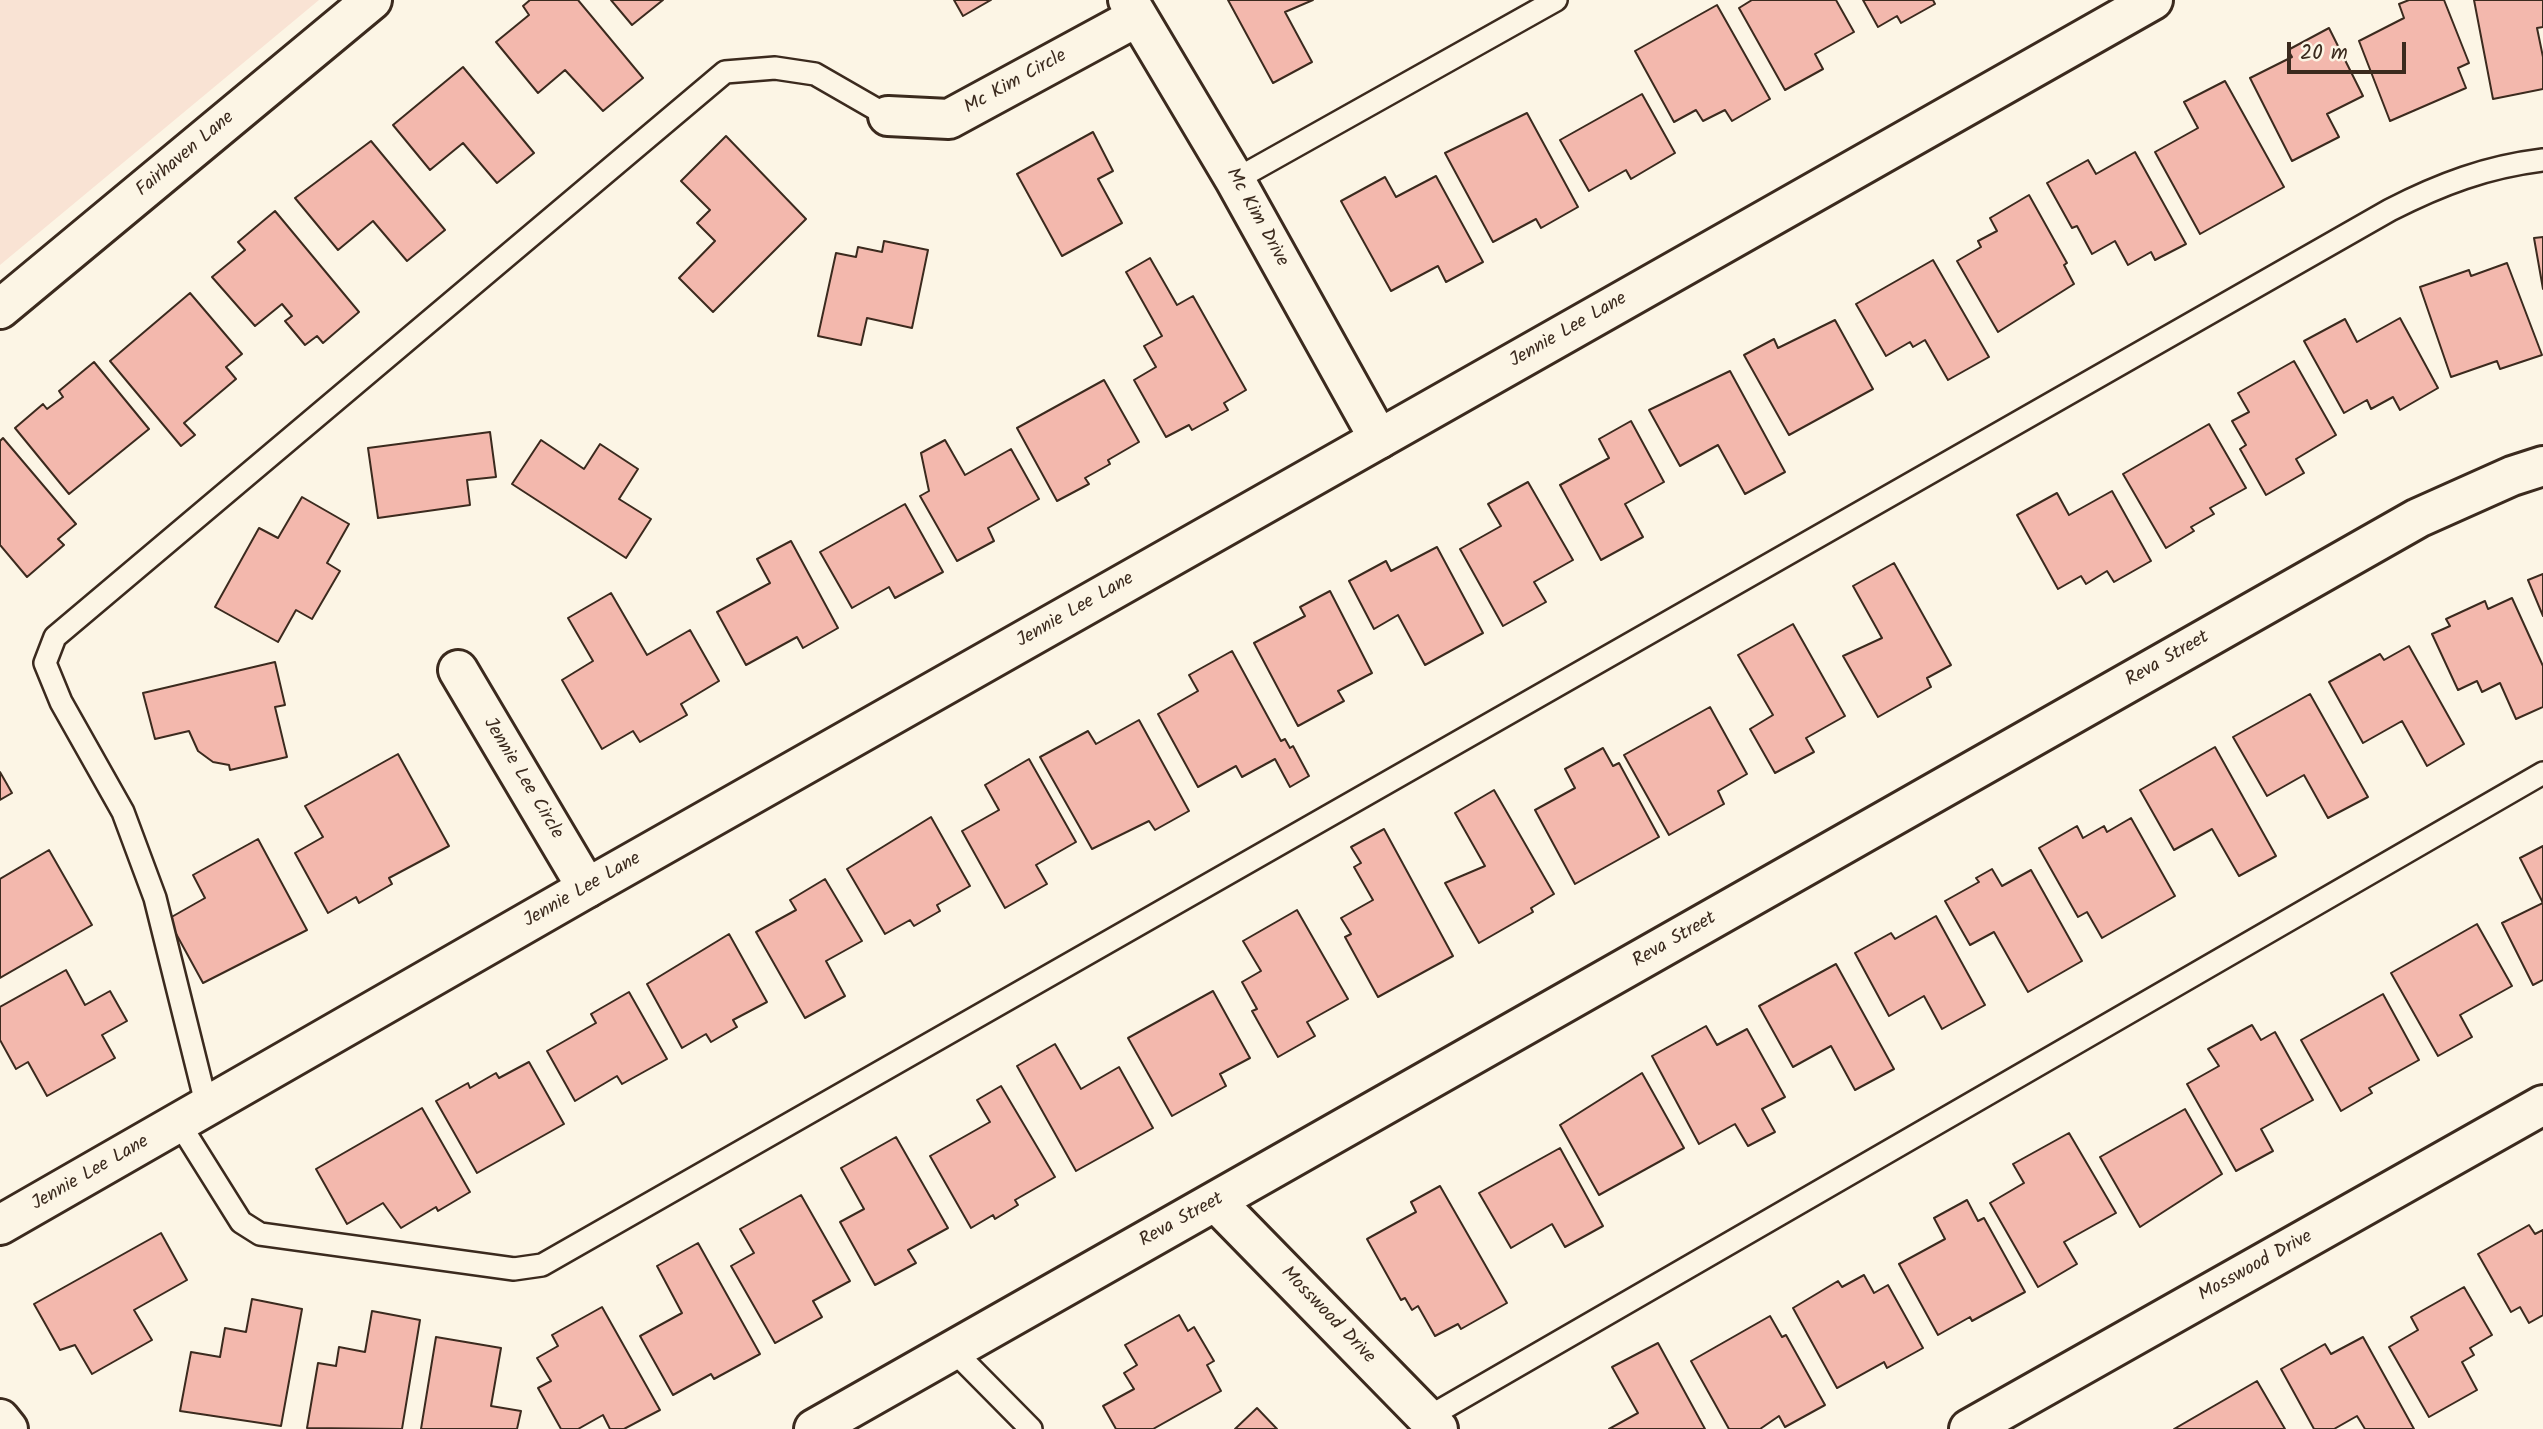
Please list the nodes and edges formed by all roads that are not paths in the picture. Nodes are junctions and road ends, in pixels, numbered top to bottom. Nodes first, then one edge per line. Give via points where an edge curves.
1 (372, 0) edge
2 (1556, 0) edge
3 (2153, 0) edge
4 (1132, 8) edge
5 (888, 116) joint
6 (2543, 160) edge
7 (1235, 180) junction
8 (0, 309) edge
9 (1379, 439) junction
10 (2543, 466) edge
11 (458, 670) dead end
12 (2543, 773) edge
13 (587, 888) junction
14 (2543, 1105) edge
15 (193, 1115) junction
16 (1216, 1202) junction
17 (0, 1226) edge
18 (952, 1349) junction
19 (0, 1419) edge
20 (1433, 1424) edge
21 (8, 1429) edge
22 (814, 1429) edge
23 (1031, 1429) edge
24 (1969, 1429) edge

1 - 8 street, Fairhaven Lane
2 - 7 lane
3 - 9 street, Jennie Lee Lane
4 - 5 street, Mc Kim Circle via 949,119
4 - 7 street, Mc Kim Drive
5 - 15 lane via 815,74 775,68 725,72 55,636 45,663 61,702 123,812 155,898
6 - 15 lane via 2511,164 2437,186 2390,210 542,1265 514,1269 260,1234 241,1222
7 - 9 street, Mc Kim Drive
9 - 13 street, Jennie Lee Lane
10 - 16 street, Reva Street via 2418,518
11 - 13 street, Jennie Lee Circle
12 - 20 lane
13 - 15 street, Jennie Lee Lane
14 - 24 street, Mosswood Drive
15 - 17 street, Jennie Lee Lane
16 - 18 street, Reva Street
16 - 20 street, Mosswood Drive
18 - 22 street, Reva Street
18 - 23 lane
19 - 21 street

